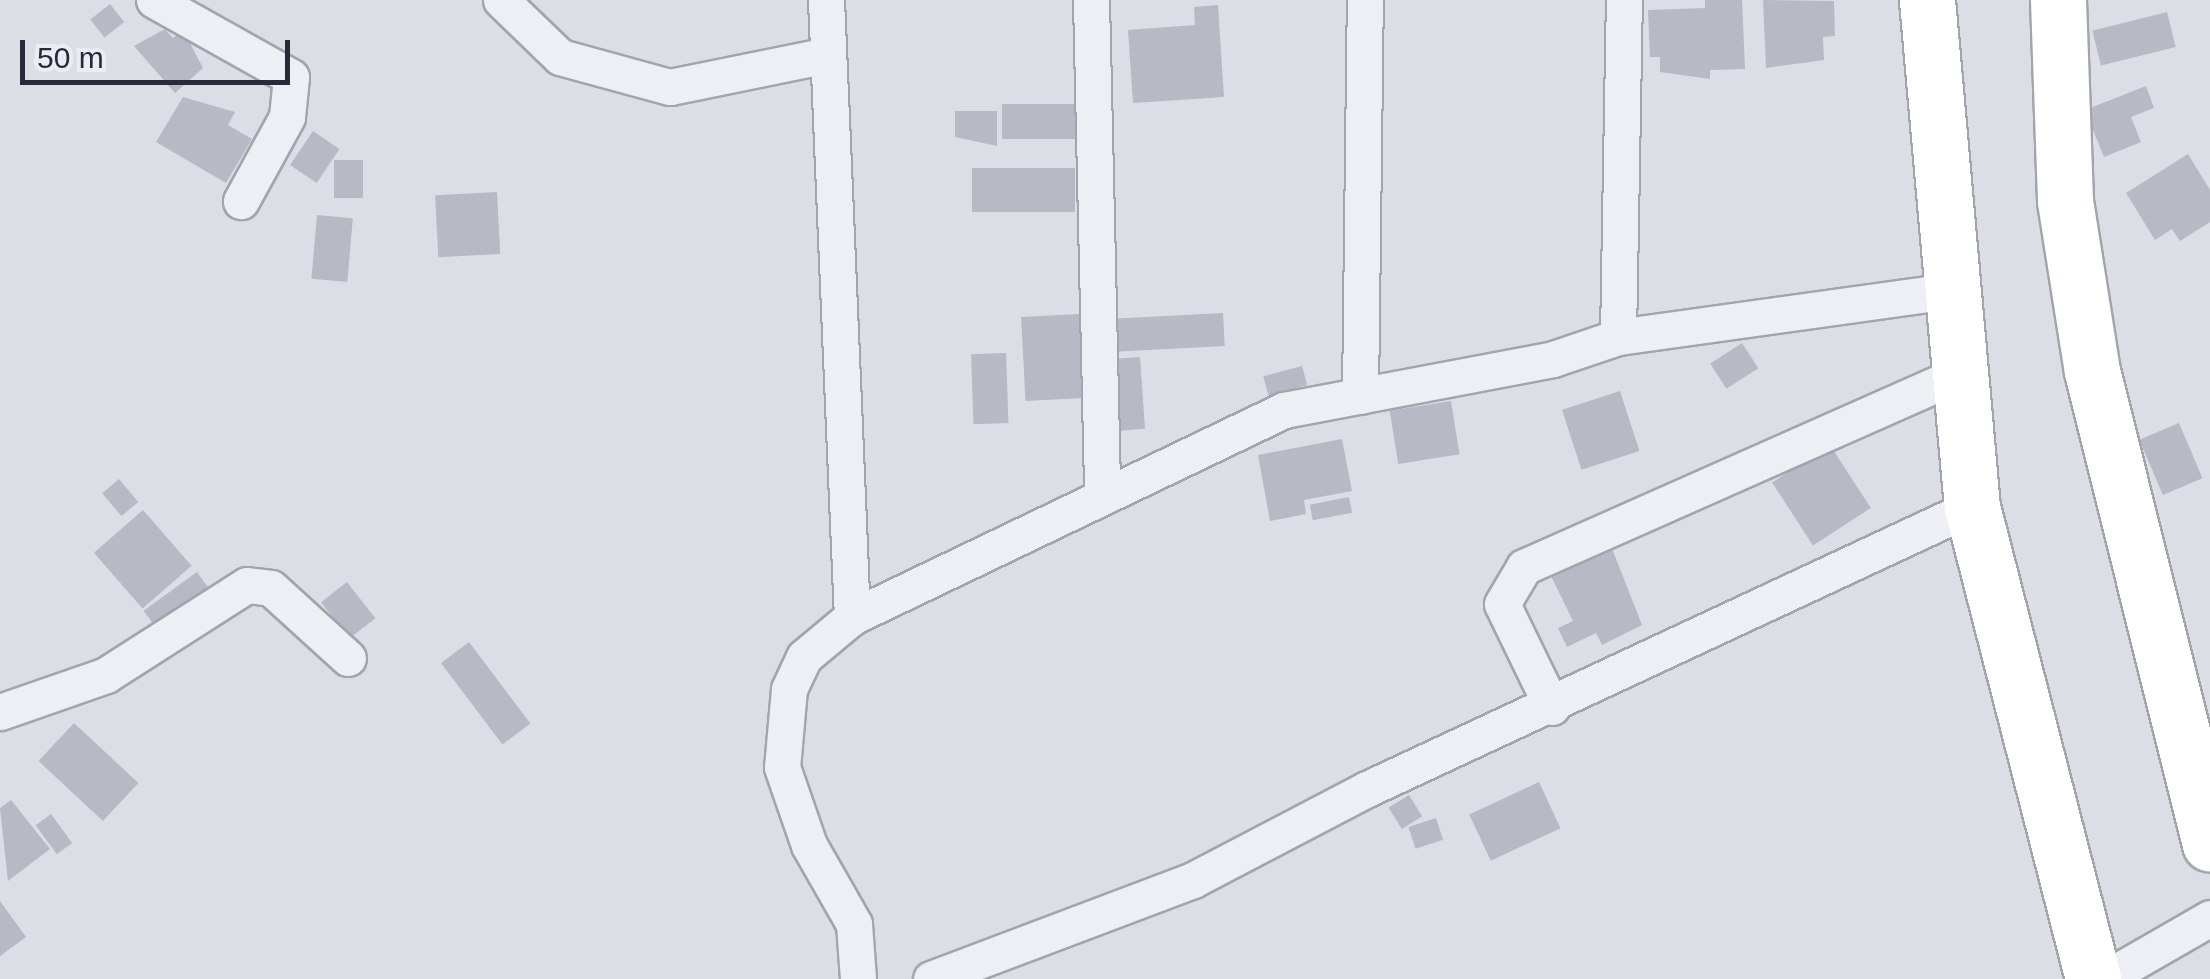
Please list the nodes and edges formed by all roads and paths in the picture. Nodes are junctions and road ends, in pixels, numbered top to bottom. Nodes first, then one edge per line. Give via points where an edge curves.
1 (154, 0) edge
2 (501, 0) edge
3 (826, 0) edge
4 (1090, 0) edge
5 (1365, 0) edge
6 (1624, 0) edge
7 (1927, 0) edge
8 (2058, 0) edge
9 (822, 56) junction
10 (241, 201) dead end
11 (1950, 291) junction
12 (1618, 337) junction
13 (1954, 376) junction
14 (1360, 396) junction
15 (1102, 494) junction
16 (1972, 507) junction
17 (852, 618) junction
18 (348, 658) dead end
19 (1552, 706) junction
20 (0, 712) edge
21 (2210, 844) edge
22 (2210, 918) edge
23 (858, 979) edge
24 (931, 979) edge
25 (2093, 979) edge
26 (2104, 979) edge

1 - 10 street via 291,77 287,117
2 - 9 street via 560,57 670,87
3 - 9 street
4 - 15 street
5 - 14 street
6 - 12 street via 1626,295
7 - 11 highway
8 - 21 highway via 2065,200 2092,371
9 - 17 street
11 - 12 street
11 - 13 highway
12 - 14 street
13 - 16 highway
13 - 19 street via 1524,566 1502,604
14 - 15 street via 1232,429
15 - 17 street
16 - 19 street
16 - 25 highway
17 - 23 street via 804,657 789,689 782,767 809,846 854,924
18 - 20 street via 271,588 248,586 106,675
19 - 24 street via 1193,880
22 - 26 street

